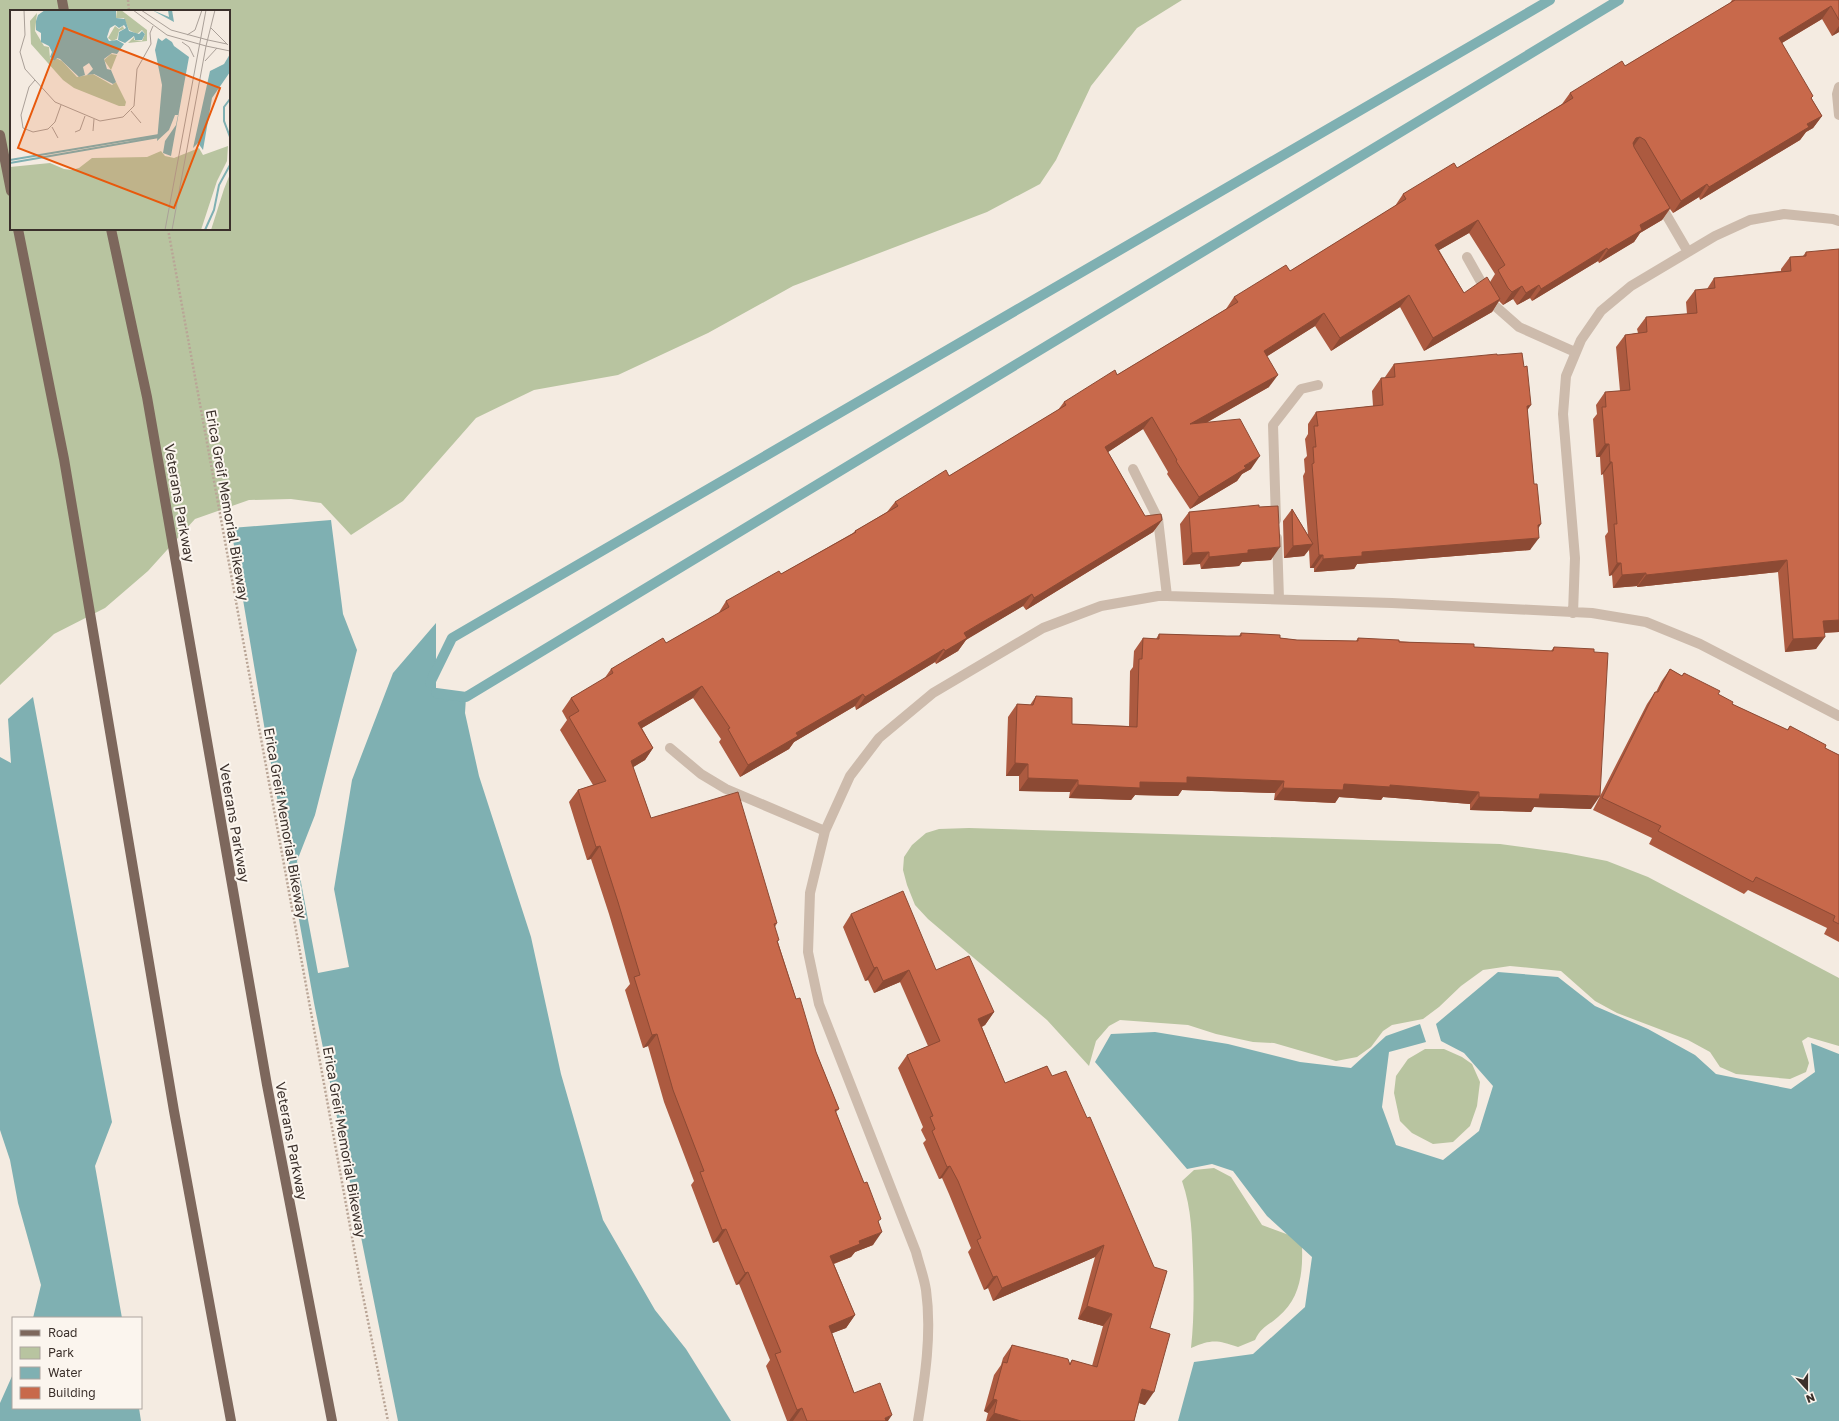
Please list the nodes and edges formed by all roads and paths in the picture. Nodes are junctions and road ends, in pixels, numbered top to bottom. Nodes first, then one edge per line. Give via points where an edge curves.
1 (62, 0) edge
2 (128, 0) edge
3 (64, 10) edge
4 (129, 10) edge
5 (1839, 87) edge
6 (1839, 115) edge
7 (0, 135) edge
8 (10, 186) edge
9 (1656, 197) edge
10 (1839, 221) edge
11 (18, 230) edge
12 (111, 230) edge
13 (168, 230) edge
14 (1688, 252) junction
15 (1467, 257) dead end
16 (1575, 352) junction
17 (1318, 385) dead end
18 (1133, 470) dead end
19 (1166, 596) junction
20 (1279, 600) junction
21 (1573, 613) junction
22 (1839, 716) edge
23 (670, 748) dead end
24 (825, 831) junction
25 (231, 1421) edge
26 (332, 1421) edge
27 (388, 1421) edge
28 (918, 1421) edge

1 - 3 main road
2 - 4 path
5 - 6 lane
7 - 8 main road
9 - 14 lane
10 - 14 lane via 1784,214 1750,220 1714,236
11 - 25 main road via 64,459 174,1111
12 - 26 main road, Veterans Parkway via 147,397 267,1085
13 - 27 path, Erica Greif Memorial Bikeway via 357,1265
14 - 16 lane via 1632,286 1601,311
15 - 16 lane via 1494,305 1519,327
16 - 21 lane via 1566,376 1563,414 1575,558
17 - 20 lane via 1301,389 1273,425
18 - 19 lane via 1158,519
19 - 20 lane
19 - 24 lane via 1101,606 1043,628 933,693 879,738 850,776
20 - 21 lane
21 - 22 lane via 1592,613 1646,622 1700,644
23 - 24 lane via 701,774 726,789
24 - 28 lane via 810,893 808,952 819,1004 916,1252 926,1290 925,1377

